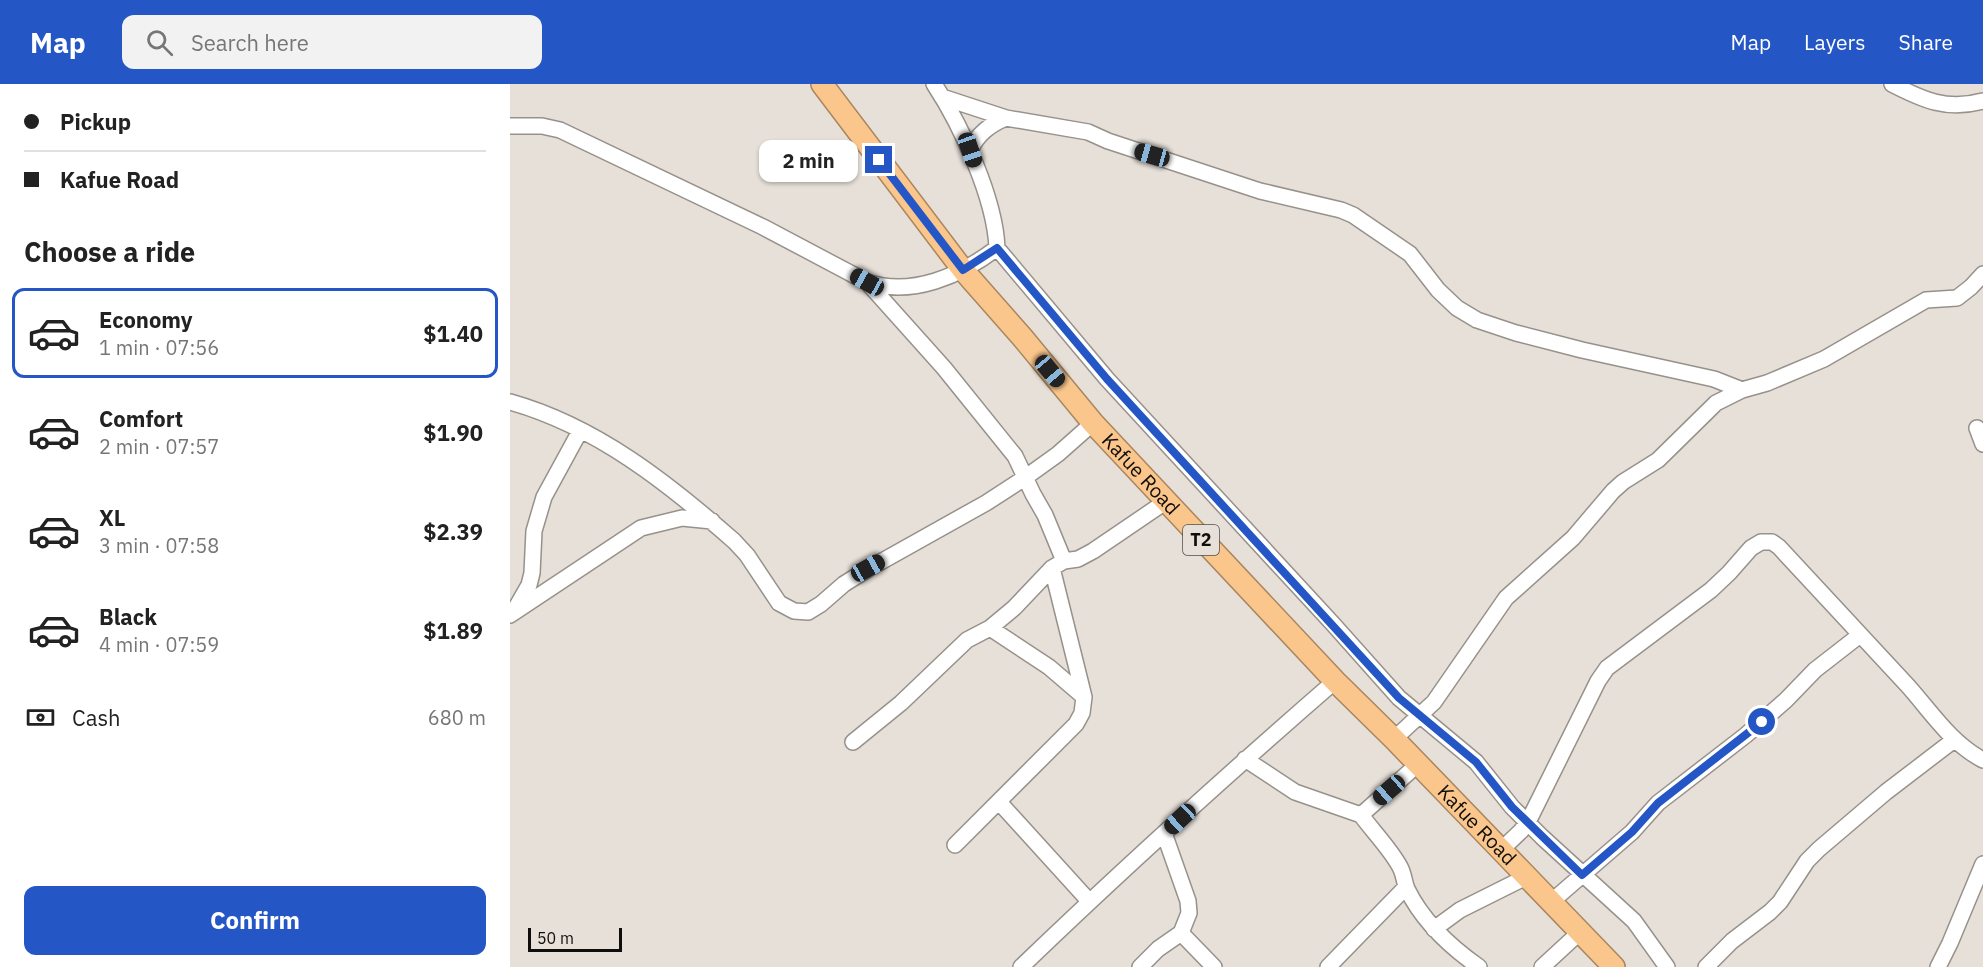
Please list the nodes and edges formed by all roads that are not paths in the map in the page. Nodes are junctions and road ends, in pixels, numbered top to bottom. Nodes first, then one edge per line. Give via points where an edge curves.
1 (822, 84) edge
2 (1892, 84) edge
3 (938, 90) edge
4 (1983, 101) edge
5 (1006, 118) junction
6 (510, 126) edge
7 (970, 150) junction
8 (997, 248) junction
9 (963, 270) junction
10 (1983, 274) edge
11 (867, 282) junction
12 (1742, 390) junction
13 (510, 402) edge
14 (1093, 423) junction
15 (1977, 428) dead end
16 (580, 431) junction
17 (1983, 444) edge
18 (1026, 477) junction
19 (1165, 502) junction
20 (711, 521) junction
21 (1058, 564) junction
22 (511, 616) edge
23 (990, 628) junction
24 (1860, 635) junction
25 (1335, 681) junction
26 (1084, 697) junction
27 (1420, 716) junction
28 (1394, 739) junction
29 (1954, 740) junction
30 (853, 742) dead end
31 (1245, 759) junction
32 (1983, 760) edge
33 (1418, 765) junction
34 (999, 802) junction
35 (1361, 815) junction
36 (1527, 823) junction
37 (1164, 833) junction
38 (955, 845) dead end
39 (1500, 851) junction
40 (1983, 864) edge
41 (1582, 875) junction
42 (1526, 877) junction
43 (1406, 887) junction
44 (1089, 901) junction
45 (1551, 902) junction
46 (1434, 929) junction
47 (1580, 932) junction
48 (1181, 933) junction
49 (1021, 967) edge
50 (1140, 967) edge
51 (1214, 967) edge
52 (1328, 967) edge
53 (1479, 967) edge
54 (1542, 967) edge
55 (1614, 967) edge
56 (1666, 967) edge
57 (1706, 967) edge
58 (1938, 967) edge

1 - 9 highway, Kafue Road / T2
2 - 4 street via 1931,102 1952,105
3 - 5 street
3 - 7 street
5 - 7 street via 983,131
5 - 12 street via 1088,132 1260,191 1341,210 1410,254 1438,290 1477,320 1582,350 1714,379
6 - 11 street via 560,130 763,227
7 - 8 street
8 - 9 street
8 - 27 street via 1107,379 1399,698
9 - 11 street via 897,289
9 - 14 highway, Kafue Road / T2
10 - 12 street via 1957,298 1926,300 1824,359
11 - 18 street via 962,390 1015,456
12 - 27 street via 1716,404 1658,460 1623,482 1573,538 1506,598 1448,685
13 - 16 street
14 - 18 street
14 - 19 highway, Kafue Road / T2
15 - 17 street
16 - 20 street via 641,466
16 - 22 street via 541,505 534,531 529,585
18 - 20 street via 987,503 868,568 808,612 794,611 779,603 747,555
18 - 21 street via 1045,514
19 - 21 street via 1094,551
19 - 25 highway, Kafue Road / T2
20 - 22 street via 681,518 641,528
21 - 23 street
21 - 26 street
23 - 26 street via 1049,667
23 - 30 street via 967,640
24 - 29 street
24 - 36 street via 1779,547 1761,542 1711,590 1607,668
24 - 41 street via 1815,670 1746,735 1658,803 1632,832
25 - 28 highway, Kafue Road / T2
25 - 31 street
26 - 34 street via 1076,724
27 - 28 street
27 - 36 street via 1476,762
28 - 33 highway, Kafue Road / T2
29 - 32 street
29 - 57 street via 1818,849 1780,902
31 - 35 street via 1295,792
31 - 37 street
33 - 35 street
33 - 39 highway, Kafue Road / T2
34 - 38 street
34 - 44 street
35 - 43 street via 1400,866
36 - 39 street
36 - 41 street
37 - 44 street
37 - 48 street via 1188,901 1189,912
39 - 42 highway, Kafue Road / T2
40 - 58 street
41 - 45 street
41 - 56 street via 1634,921
42 - 45 highway, Kafue Road / T2
42 - 46 street via 1460,910
43 - 46 street
43 - 52 street
44 - 49 street
45 - 47 highway, Kafue Road / T2
46 - 53 street
47 - 54 street
47 - 55 highway, Kafue Road / T2
48 - 50 street via 1158,948
48 - 51 street

